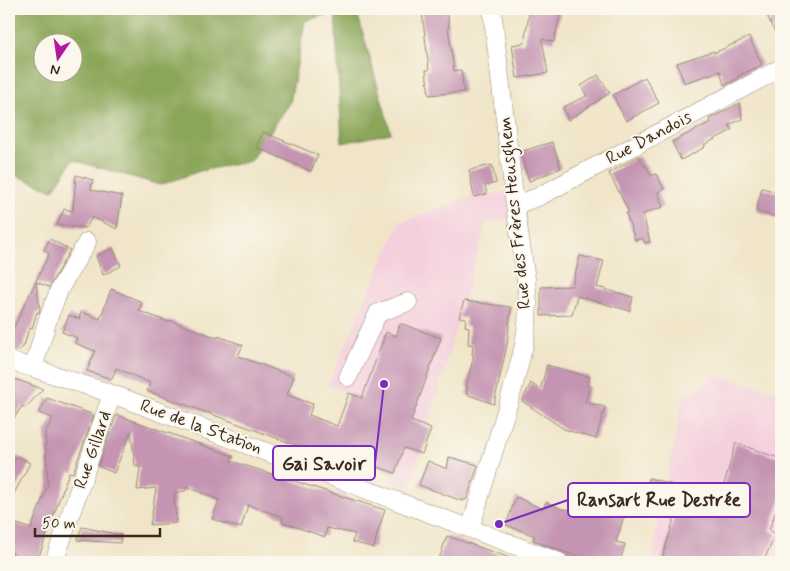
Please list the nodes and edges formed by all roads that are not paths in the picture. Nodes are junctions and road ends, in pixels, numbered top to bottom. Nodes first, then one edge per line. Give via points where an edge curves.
1 (492, 9) edge
2 (781, 68) edge
3 (515, 205) junction
4 (86, 242) dead end
5 (408, 302) dead end
6 (9, 361) edge
7 (33, 368) junction
8 (348, 377) dead end
9 (112, 394) junction
10 (470, 529) junction
11 (54, 562) edge
12 (560, 562) edge

1 - 3 street, Rue des Frères Heusghem
2 - 3 street, Rue Dandois via 538,197
3 - 10 street, Rue des Frères Heusghem via 526,279 527,324 513,388
4 - 7 street via 60,288
5 - 8 street via 378,314
6 - 7 street, Rue de la Station
7 - 9 street, Rue de la Station
9 - 10 street, Rue de la Station
9 - 11 street, Rue Gillard
10 - 12 street, Rue de la Station

